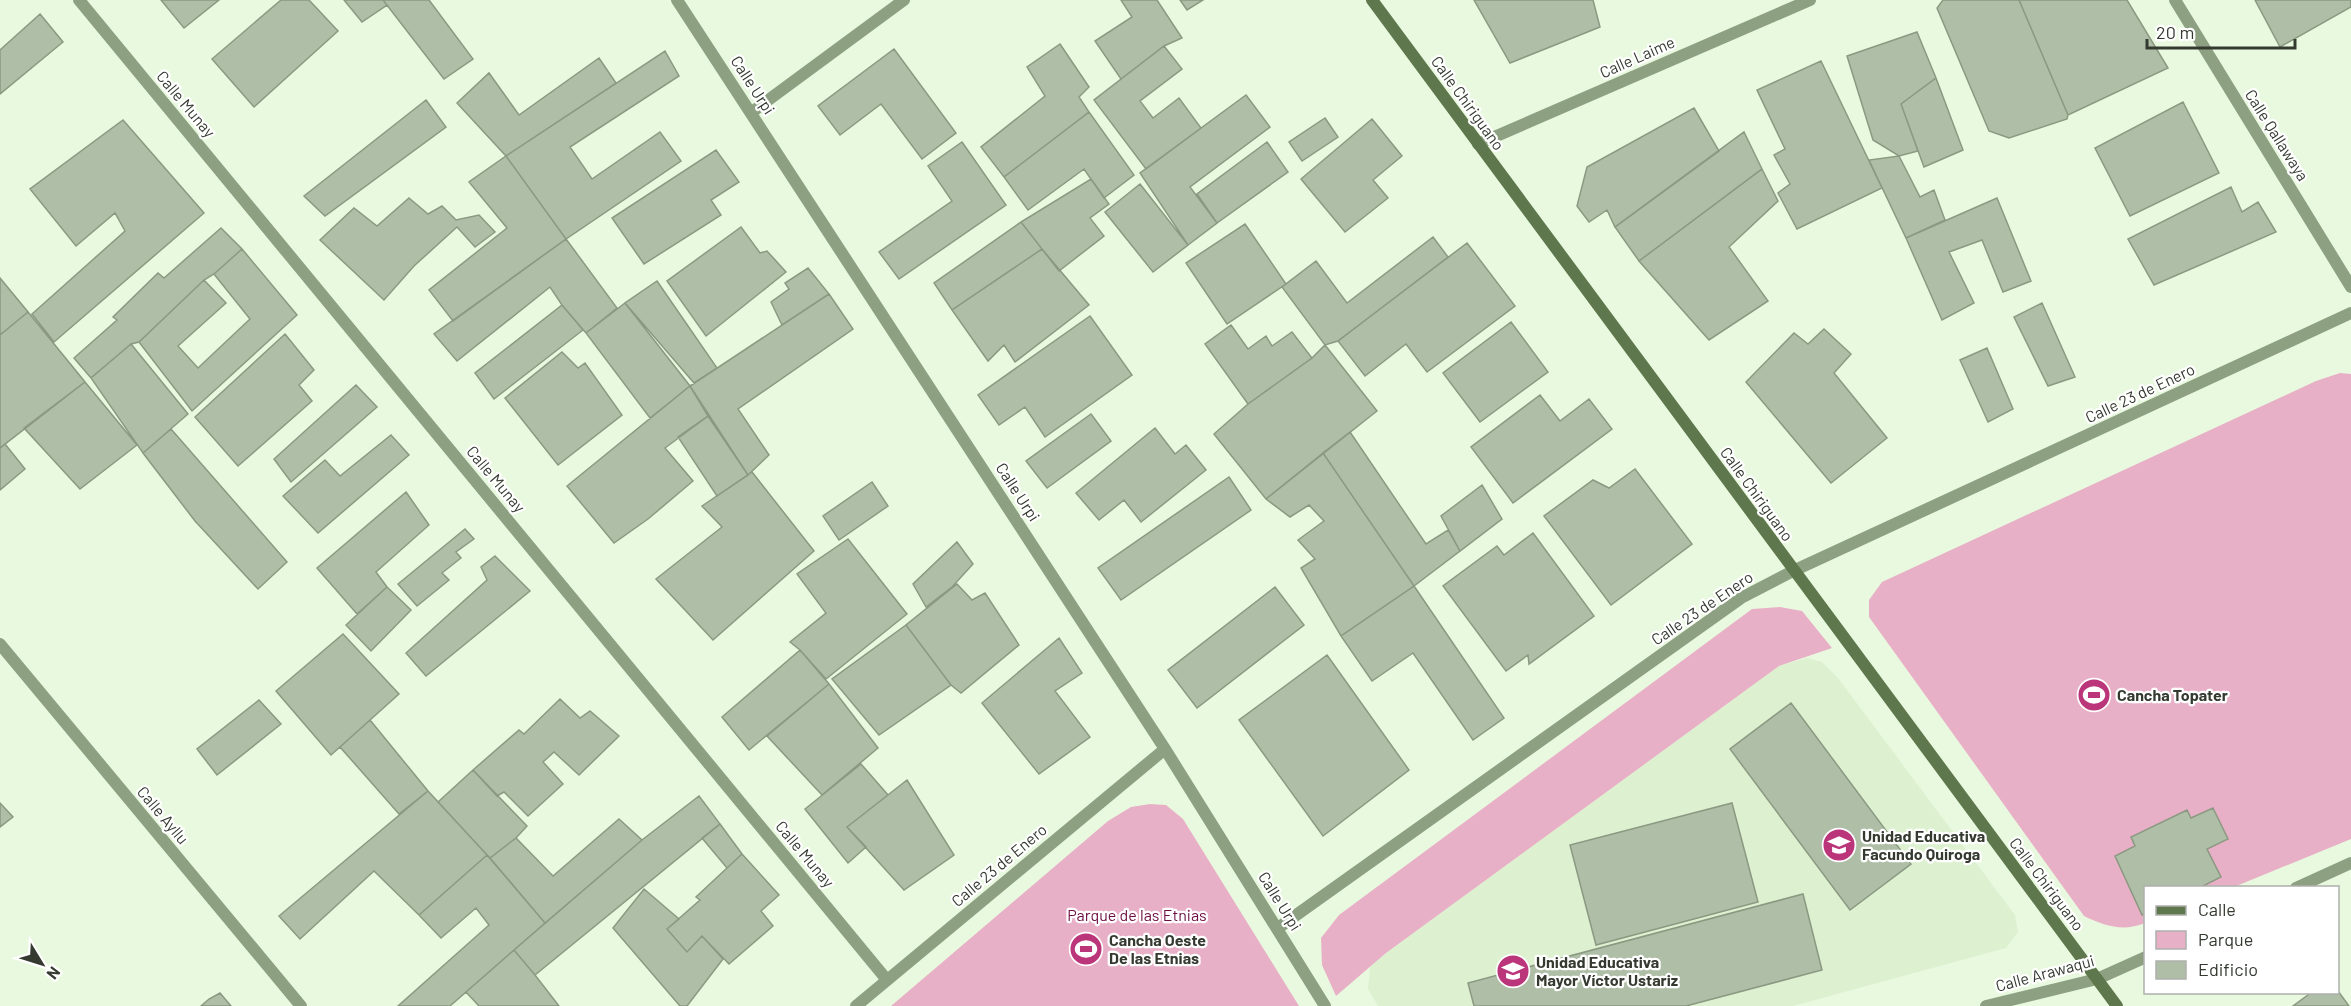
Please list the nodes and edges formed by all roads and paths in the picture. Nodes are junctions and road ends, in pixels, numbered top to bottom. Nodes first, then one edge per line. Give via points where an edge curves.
1 (79, 0) edge
2 (677, 0) edge
3 (904, 0) edge
4 (1372, 0) edge
5 (1810, 0) edge
6 (2175, 0) edge
7 (752, 112) junction
8 (1478, 144) junction
9 (2351, 287) edge
10 (2351, 313) edge
11 (1793, 572) junction
12 (0, 644) edge
13 (1165, 749) junction
14 (2351, 862) edge
15 (2300, 886) edge
16 (1278, 928) junction
17 (2144, 957) edge
18 (2097, 979) junction
19 (887, 980) junction
20 (301, 1006) edge
21 (856, 1006) edge
22 (1325, 1006) edge
23 (1986, 1006) edge
24 (2116, 1006) edge

1 - 19 street, Calle Munay
2 - 7 street, Calle Urpi
3 - 7 street
4 - 8 main road, Calle Chiriguano
5 - 8 street, Calle Laime
6 - 9 street, Calle Qallawaya
7 - 13 street, Calle Urpi
8 - 11 main road, Calle Chiriguano
10 - 11 street, Calle 23 de Enero
11 - 16 street, Calle 23 de Enero via 1741,598
11 - 18 main road, Calle Chiriguano
12 - 20 street, Calle Ayllu
13 - 16 street, Calle Urpi
13 - 19 street, Calle 23 de Enero
14 - 15 street
16 - 22 street, Calle Urpi
17 - 18 street, Calle Arawaqui
18 - 23 street, Calle Arawaqui
18 - 24 main road, Calle Chiriguano
19 - 21 street, Calle 23 de Enero

